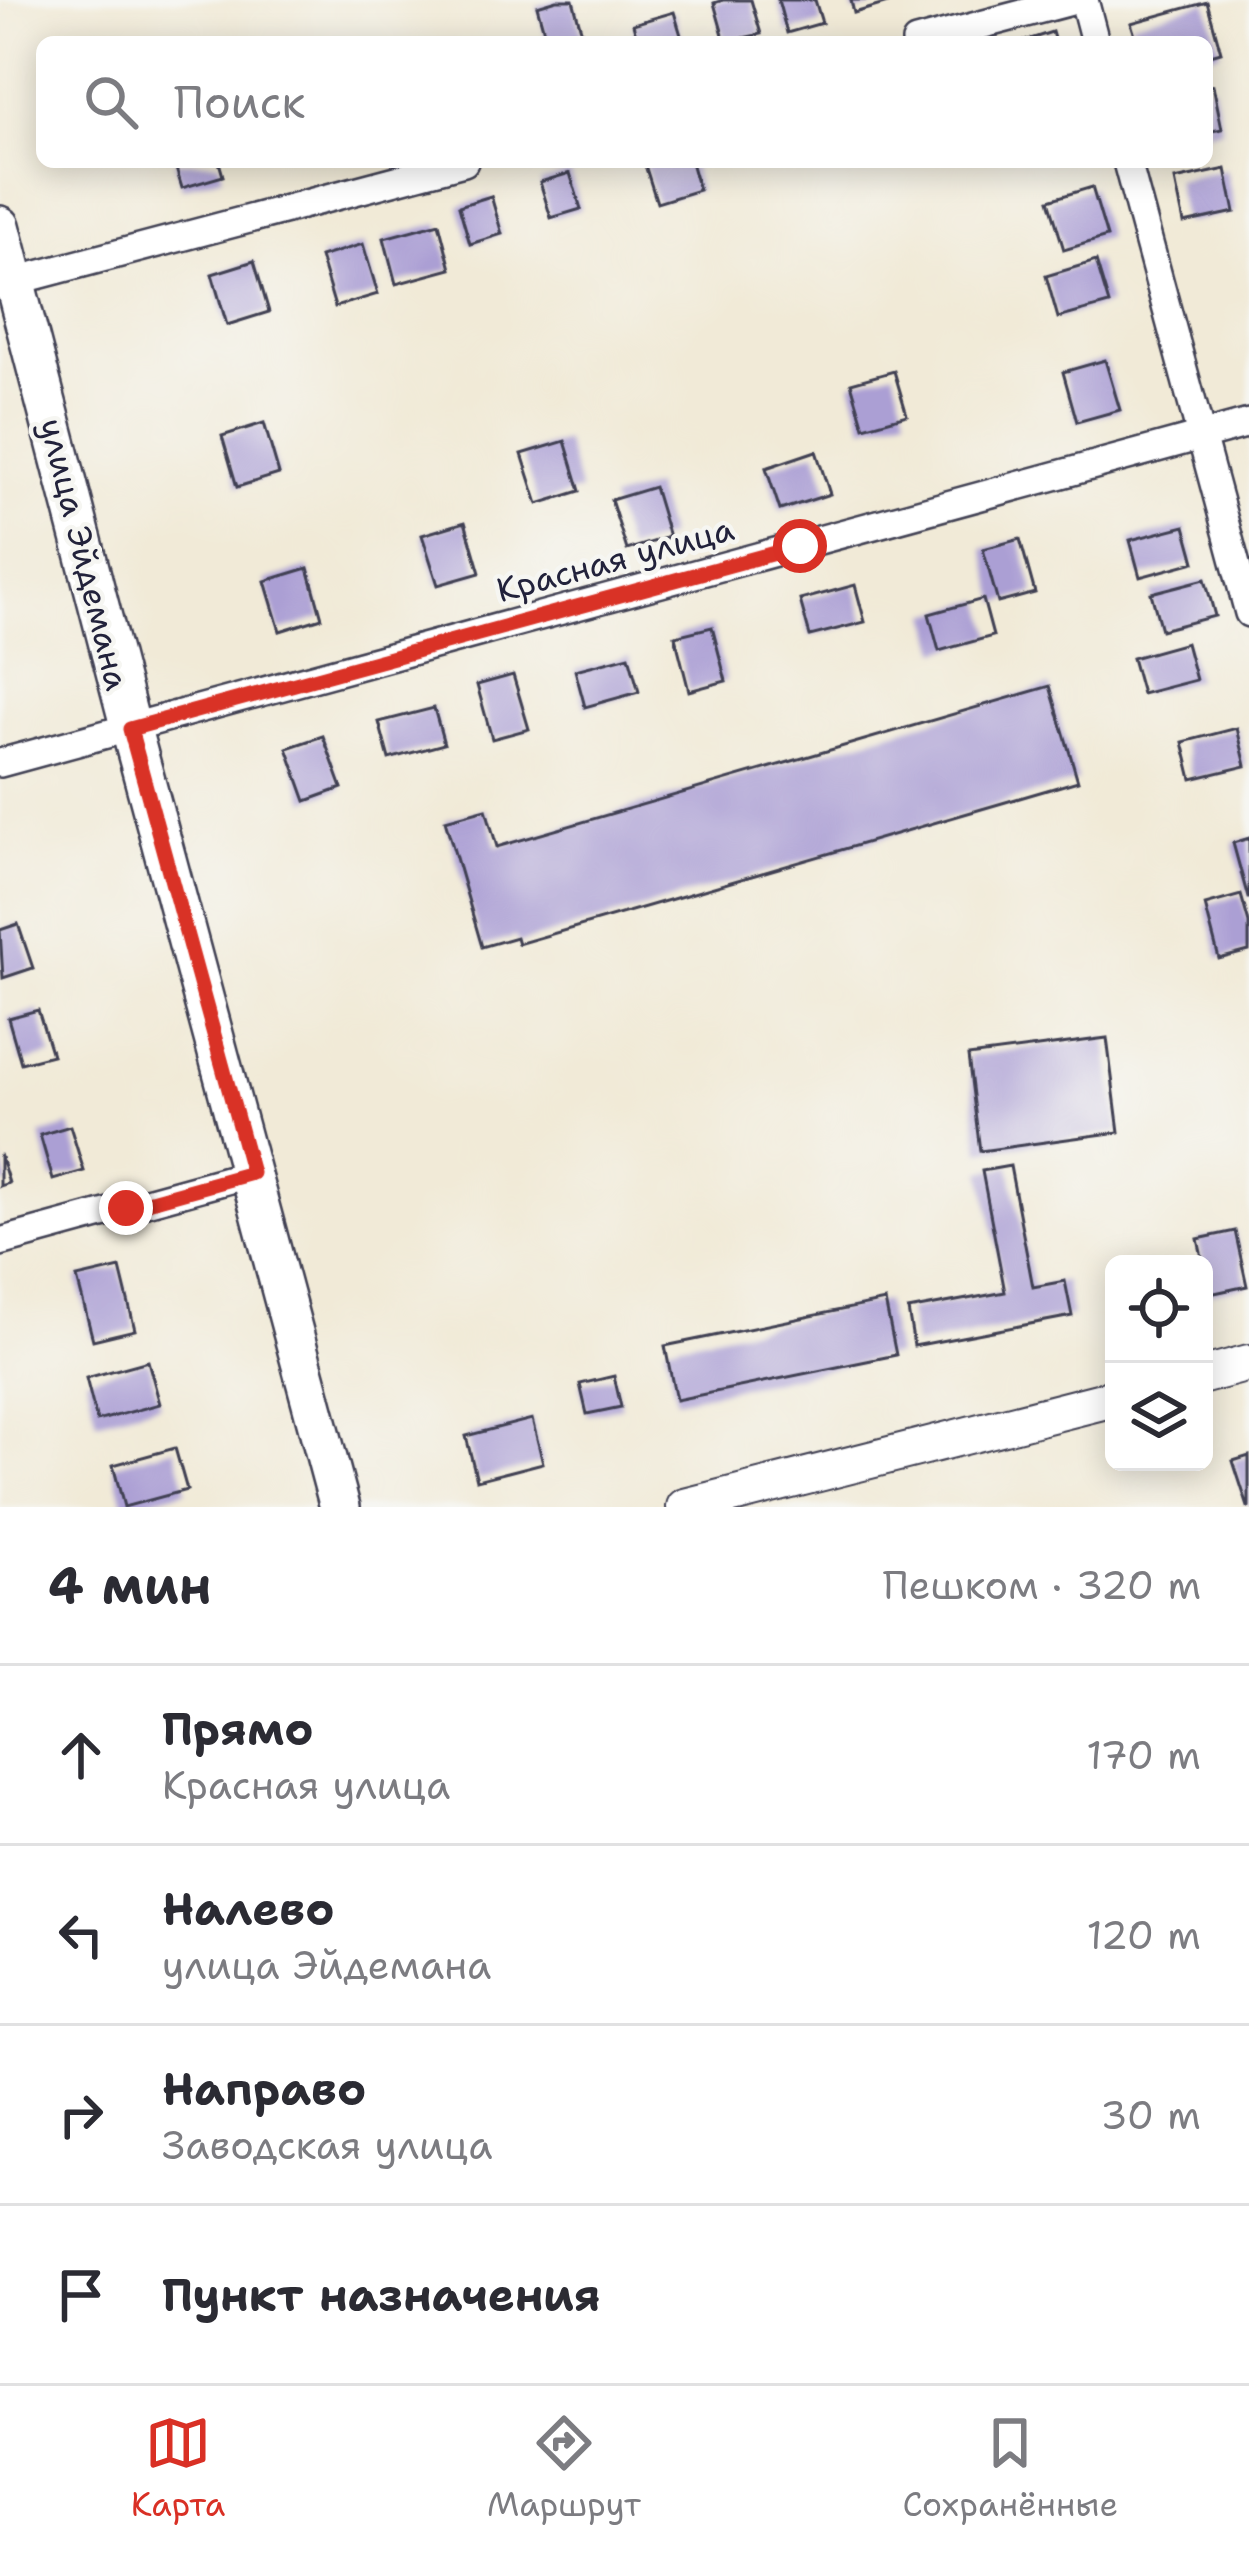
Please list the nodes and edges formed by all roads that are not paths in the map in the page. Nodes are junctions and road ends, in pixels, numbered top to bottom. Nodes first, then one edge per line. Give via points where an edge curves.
1 (1075, 0) edge
2 (1084, 0) edge
3 (939, 36) edge
4 (1093, 36) edge
5 (441, 168) edge
6 (1129, 168) edge
7 (0, 226) edge
8 (8, 283) edge
9 (1249, 423) edge
10 (1201, 436) junction
11 (1249, 613) edge
12 (130, 729) junction
13 (0, 764) edge
14 (252, 1173) junction
15 (0, 1242) edge
16 (1249, 1364) edge
17 (1213, 1373) edge
18 (1105, 1400) edge
19 (340, 1507) edge
20 (685, 1507) edge

1 - 3 street
2 - 4 street
5 - 8 street
6 - 10 street
7 - 8 main road, улица Эйдемана
8 - 12 main road, улица Эйдемана
9 - 10 street, Красная улица
10 - 11 street
10 - 12 street, Красная улица
12 - 13 street, Красная улица
12 - 14 main road, улица Эйдемана
14 - 15 street
14 - 19 main road, улица Эйдемана
16 - 17 street
18 - 20 street

